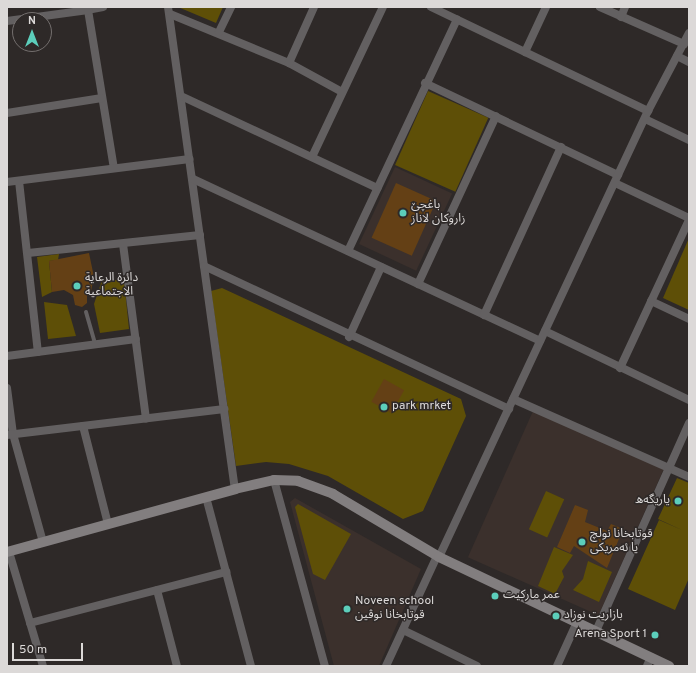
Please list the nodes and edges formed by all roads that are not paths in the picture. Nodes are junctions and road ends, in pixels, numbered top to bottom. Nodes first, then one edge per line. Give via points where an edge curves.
1 (103, 7) edge
2 (231, 7) edge
3 (314, 7) edge
4 (383, 7) edge
5 (431, 7) edge
6 (546, 7) edge
7 (600, 7) edge
8 (625, 7) edge
9 (88, 10) junction
10 (169, 11) edge
11 (621, 17) junction
12 (457, 19) junction
13 (7, 21) edge
14 (219, 32) junction
15 (689, 33) edge
16 (684, 44) junction
17 (525, 52) junction
18 (678, 56) junction
19 (689, 62) edge
20 (289, 63) junction
21 (425, 83) junction
22 (342, 92) junction
23 (181, 96) junction
24 (102, 98) junction
25 (7, 111) edge
26 (647, 115) junction
27 (496, 116) junction
28 (689, 140) edge
29 (561, 147) junction
30 (312, 157) junction
31 (190, 159) junction
32 (114, 168) junction
33 (618, 175) junction
34 (192, 179) junction
35 (19, 181) junction
36 (7, 182) edge
37 (615, 183) junction
38 (377, 188) junction
39 (689, 219) edge
40 (200, 235) junction
41 (123, 244) junction
42 (348, 251) junction
43 (28, 253) junction
44 (204, 266) junction
45 (381, 267) junction
46 (418, 284) junction
47 (651, 301) junction
48 (86, 312) dead end
49 (484, 315) junction
50 (689, 319) edge
51 (545, 331) junction
52 (349, 337) junction
53 (136, 339) junction
54 (540, 341) junction
55 (95, 344) junction
56 (38, 352) junction
57 (7, 356) edge
58 (620, 368) junction
59 (7, 388) edge
60 (513, 399) junction
61 (689, 400) edge
62 (224, 409) junction
63 (509, 409) junction
64 (146, 418) junction
65 (689, 423) edge
66 (83, 426) junction
67 (10, 435) edge
68 (668, 468) junction
69 (689, 477) edge
70 (274, 480) junction
71 (235, 489) junction
72 (206, 498) junction
73 (108, 524) junction
74 (42, 542) junction
75 (8, 552) edge
76 (438, 556) junction
77 (226, 572) junction
78 (157, 590) junction
79 (577, 622) junction
80 (30, 623) junction
81 (403, 630) junction
82 (596, 631) junction
83 (649, 662) edge
84 (43, 666) edge
85 (177, 666) edge
86 (251, 666) edge
87 (325, 666) edge
88 (386, 666) edge
89 (477, 666) edge
90 (557, 666) edge
91 (669, 666) edge

1 - 9 street
2 - 14 street
3 - 20 street
4 - 22 street
5 - 12 street
6 - 17 street
7 - 11 street
8 - 11 street
9 - 13 street
9 - 24 street
10 - 14 street
10 - 23 street
11 - 16 street
12 - 17 street
12 - 21 street
14 - 20 street
15 - 16 street
16 - 18 street
17 - 26 street
18 - 19 street
18 - 26 street
20 - 22 street
21 - 27 street
21 - 38 street
22 - 30 street
23 - 30 street
23 - 31 street
24 - 25 street
24 - 32 street
26 - 28 street
26 - 33 street
27 - 29 street
27 - 46 street
29 - 33 street
29 - 49 street
30 - 38 street
31 - 32 street
31 - 34 street
32 - 35 street
33 - 37 street
34 - 40 street
34 - 42 street
35 - 36 street
35 - 43 street
37 - 39 street
37 - 51 street
38 - 42 street
39 - 47 street
40 - 41 street
40 - 44 street
41 - 43 street
41 - 53 street
42 - 45 street
43 - 56 street
44 - 52 street
44 - 62 street
45 - 46 street
45 - 52 street
46 - 49 street
47 - 50 street
47 - 58 street
48 - 55 lane
49 - 54 street
51 - 54 street
51 - 58 street
52 - 63 street
53 - 55 street
53 - 64 street
54 - 60 street
55 - 56 street
56 - 57 street
58 - 61 street
59 - 67 street
60 - 63 street
60 - 68 street
62 - 64 street
62 - 71 street
63 - 76 street
64 - 66 street
65 - 68 street
66 - 67 street
66 - 73 street
67 - 74 street
68 - 69 street
68 - 82 street
70 - 71 street
70 - 76 street via 298,481 322,488
70 - 87 street
71 - 72 street
72 - 73 street
72 - 77 street
73 - 74 street
74 - 75 street
75 - 80 street
76 - 79 street
76 - 81 street
77 - 78 street
77 - 86 street
78 - 80 street
78 - 85 street
79 - 82 street
79 - 90 street
80 - 84 street
81 - 88 street
81 - 89 street
82 - 83 street
83 - 91 street

